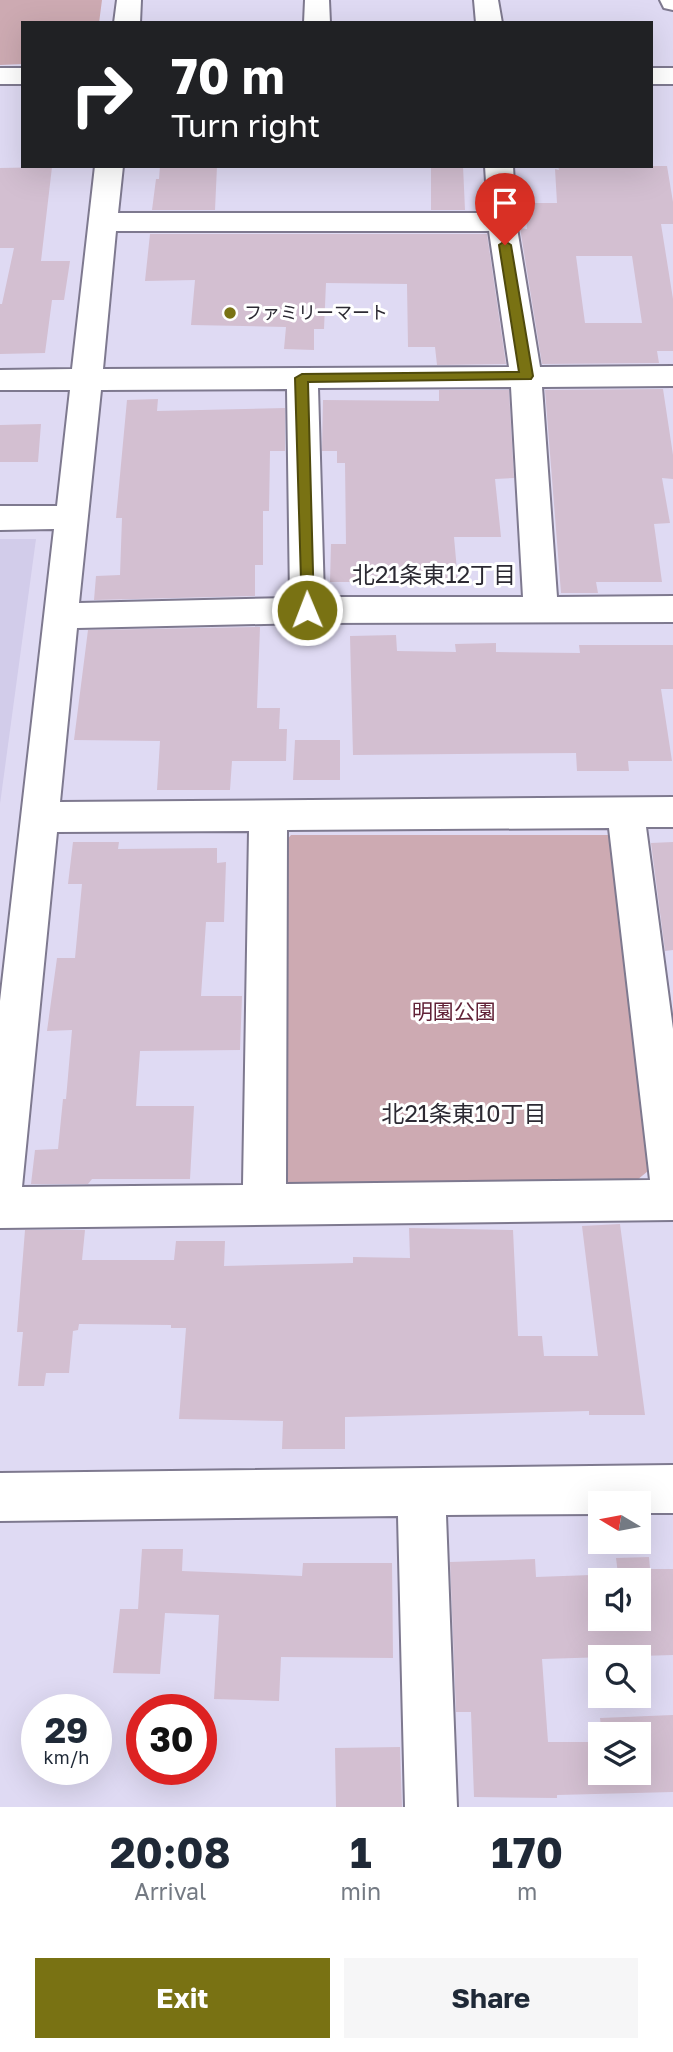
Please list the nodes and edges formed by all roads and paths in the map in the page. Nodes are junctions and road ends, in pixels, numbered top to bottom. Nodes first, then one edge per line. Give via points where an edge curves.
1 (129, 0) edge
2 (317, 0) edge
3 (486, 0) edge
4 (127, 21) edge
5 (317, 21) edge
6 (489, 21) edge
7 (0, 76) edge
8 (21, 76) edge
9 (653, 76) edge
10 (673, 76) edge
11 (110, 168) edge
12 (499, 168) edge
13 (103, 222) junction
14 (502, 222) junction
15 (526, 376) junction
16 (673, 376) edge
17 (302, 378) junction
18 (87, 379) junction
19 (0, 380) edge
20 (73, 517) junction
21 (0, 518) edge
22 (673, 609) edge
23 (307, 610) junction
24 (541, 610) junction
25 (63, 616) junction
26 (673, 812) edge
27 (626, 813) junction
28 (268, 815) junction
29 (40, 817) junction
30 (6, 1071) edge
31 (0, 1189) edge
32 (673, 1191) edge
33 (673, 1200) edge
34 (264, 1203) junction
35 (0, 1208) edge
36 (673, 1489) edge
37 (421, 1494) junction
38 (0, 1497) edge
39 (431, 1807) edge

1 - 4 street
2 - 5 street
3 - 6 street
7 - 8 street
9 - 10 street
11 - 13 street
12 - 14 street
13 - 14 street
13 - 18 street
14 - 15 street
15 - 16 street
15 - 17 street
15 - 24 street
17 - 18 street
17 - 23 street
18 - 19 street
18 - 20 street
20 - 21 street
20 - 25 street
22 - 24 street
23 - 24 street
23 - 25 street
25 - 29 street
26 - 27 street
27 - 28 street
27 - 32 street
28 - 29 street
28 - 34 street
29 - 30 street
30 - 31 street
33 - 34 street
34 - 35 street
36 - 37 street
37 - 38 street
37 - 39 street

